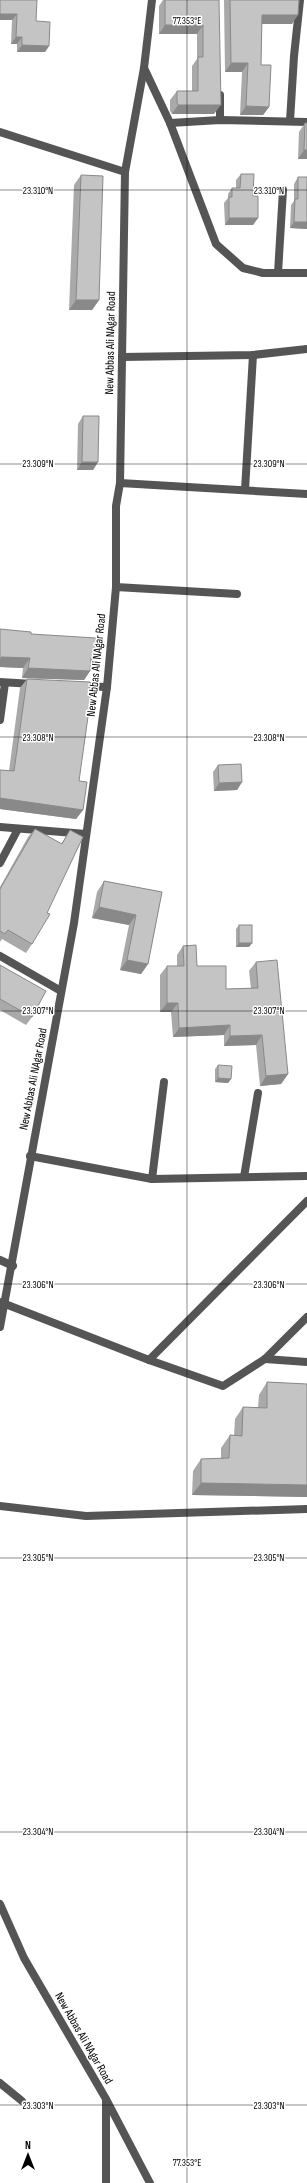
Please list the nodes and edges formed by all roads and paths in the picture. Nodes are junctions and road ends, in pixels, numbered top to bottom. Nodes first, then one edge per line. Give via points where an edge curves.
1 (152, 0) edge
2 (300, 0) edge
3 (144, 68) junction
4 (219, 83) edge
5 (220, 120) junction
6 (290, 121) junction
7 (170, 122) junction
8 (307, 122) edge
9 (0, 132) edge
10 (125, 172) junction
11 (283, 190) dead end
12 (278, 273) junction
13 (307, 273) edge
14 (307, 349) edge
15 (253, 355) junction
16 (122, 357) junction
17 (120, 483) junction
18 (245, 490) junction
19 (307, 494) edge
20 (116, 587) junction
21 (237, 594) dead end
22 (2, 682) edge
23 (44, 684) edge
24 (68, 685) edge
25 (107, 687) junction
26 (0, 720) edge
27 (0, 827) edge
28 (18, 829) junction
29 (86, 834) junction
30 (0, 863) edge
31 (0, 956) edge
32 (61, 991) junction
33 (164, 1082) dead end
34 (258, 1093) dead end
35 (30, 1156) junction
36 (307, 1176) edge
37 (244, 1177) junction
38 (152, 1178) junction
39 (307, 1201) edge
40 (0, 1260) edge
41 (13, 1266) junction
42 (3, 1303) edge
43 (307, 1317) edge
44 (0, 1327) edge
45 (265, 1359) junction
46 (149, 1360) junction
47 (307, 1362) edge
48 (0, 1506) edge
49 (307, 1509) edge
50 (0, 1904) edge
51 (0, 2083) edge
52 (106, 2099) junction
53 (22, 2101) dead end
54 (106, 2183) edge
55 (150, 2183) edge

1 - 3 street, New Abbas Ali NAgar Road
2 - 6 street
3 - 7 street
3 - 10 street, New Abbas Ali NAgar Road
4 - 5 street
5 - 6 street
5 - 7 street
6 - 8 street
7 - 12 street via 216,244 243,268 263,273
9 - 10 street
10 - 16 street, New Abbas Ali NAgar Road
11 - 12 street
12 - 13 street
14 - 15 street
15 - 16 street
15 - 18 street
16 - 17 street, New Abbas Ali NAgar Road
17 - 18 street
17 - 20 street, New Abbas Ali NAgar Road via 116,506
18 - 19 street
20 - 21 street
20 - 25 street, New Abbas Ali NAgar Road
22 - 23 street
22 - 26 street
24 - 25 street
25 - 29 street, New Abbas Ali NAgar Road
27 - 28 street
28 - 29 street
28 - 30 street
29 - 32 street, New Abbas Ali NAgar Road via 74,923
31 - 32 street
32 - 35 street, New Abbas Ali NAgar Road
33 - 38 street
34 - 37 street
35 - 38 street
35 - 41 street, New Abbas Ali NAgar Road
36 - 37 street
37 - 38 street
39 - 46 street
40 - 41 street
41 - 42 street, New Abbas Ali NAgar Road
42 - 44 street, New Abbas Ali NAgar Road
42 - 46 street
43 - 45 street
45 - 46 street via 223,1386
45 - 47 street
48 - 49 street via 86,1516
50 - 52 street, New Abbas Ali NAgar Road via 24,1958
51 - 53 street
52 - 54 street
52 - 55 street, New Abbas Ali NAgar Road

